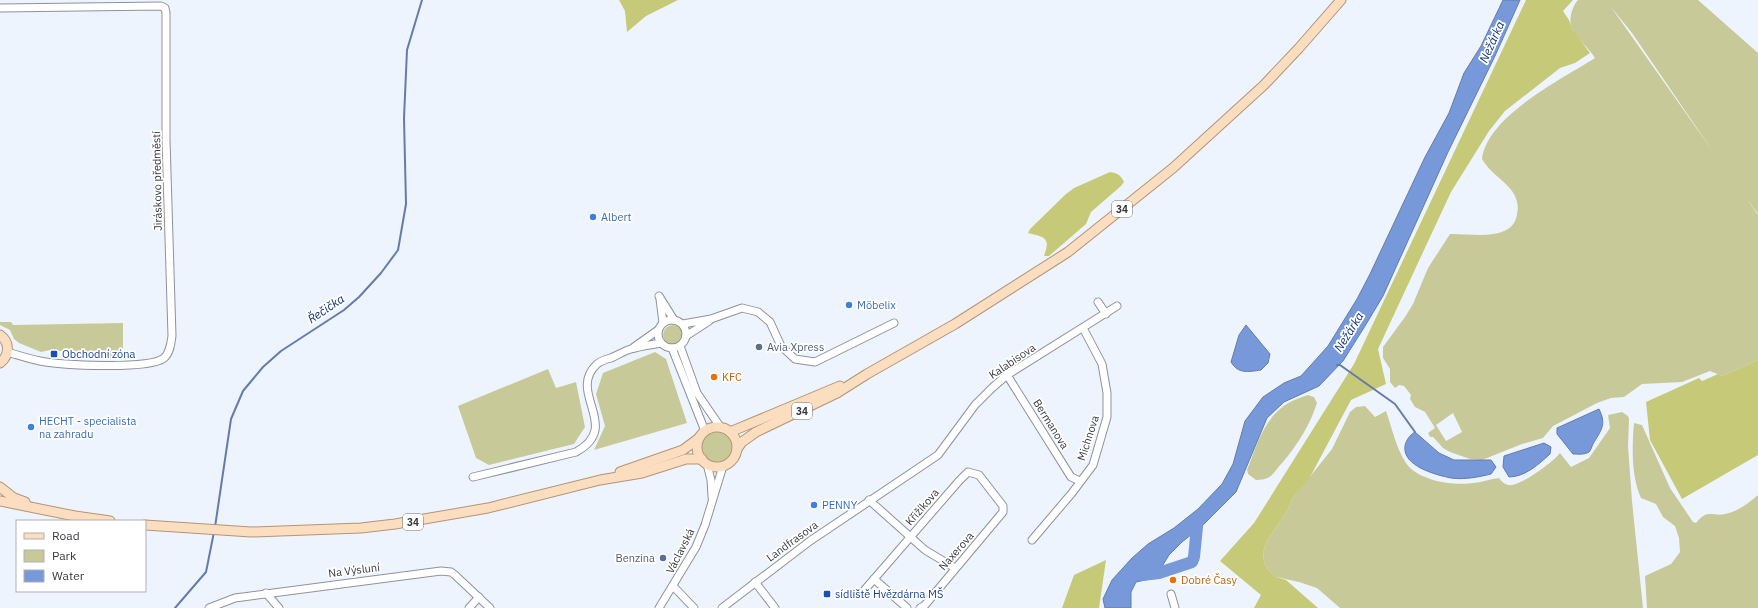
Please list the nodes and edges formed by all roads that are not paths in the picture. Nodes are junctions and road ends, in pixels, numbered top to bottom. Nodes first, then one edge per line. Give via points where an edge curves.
1 (1341, 0) edge
2 (0, 8) edge
3 (1098, 302) dead end
4 (1117, 306) dead end
5 (1106, 314) junction
6 (711, 319) junction
7 (674, 320) junction
8 (894, 322) dead end
9 (663, 323) junction
10 (683, 324) junction
11 (1083, 328) junction
12 (658, 330) junction
13 (0, 335) edge
14 (686, 336) junction
15 (661, 343) junction
16 (680, 346) junction
17 (672, 348) junction
18 (631, 349) junction
19 (7, 352) junction
20 (0, 362) edge
21 (867, 374) junction
22 (1007, 375) junction
23 (722, 428) junction
24 (730, 432) junction
25 (703, 434) junction
26 (737, 449) junction
27 (938, 455) joint
28 (704, 462) junction
29 (723, 466) junction
30 (473, 477) dead end
31 (600, 480) junction
32 (1080, 481) junction
33 (0, 487) edge
34 (869, 500) junction
35 (0, 501) edge
36 (712, 501) junction
37 (1003, 506) joint
38 (48, 511) junction
39 (104, 520) edge
40 (146, 525) edge
41 (911, 537) junction
42 (1032, 540) dead end
43 (955, 568) junction
44 (874, 579) junction
45 (755, 582) junction
46 (674, 586) junction
47 (266, 593) junction
48 (861, 594) dead end
49 (1171, 594) dead end
50 (479, 597) junction
51 (209, 608) edge
52 (279, 608) edge
53 (468, 608) edge
54 (490, 608) edge
55 (659, 608) edge
56 (694, 608) edge
57 (722, 608) edge
58 (775, 608) edge
59 (907, 608) edge
60 (920, 608) edge
61 (1175, 608) edge

1 - 21 main road, 34 via 1264,84 1184,158 1068,252 955,324
2 - 19 street, Jiráskovo předměstí via 161,6 165,8 166,13 166,140 172,336 169,350 164,358 151,364 96,366 40,361
3 - 5 street
4 - 5 street, Kalabisova
5 - 11 street, Kalabisova
6 - 8 street via 742,308 758,312 770,322 781,346 795,359 815,362
6 - 10 street
6 - 14 street
7 - 9 street
7 - 9 street via 659,296
7 - 10 street
9 - 12 street
10 - 14 street
11 - 22 street, Kalabisova
11 - 32 street, Michnova via 1102,364 1107,417 1093,465
12 - 15 street
12 - 18 street
13 - 19 main road via 6,341
14 - 16 street
15 - 17 street
15 - 18 street
16 - 17 street
16 - 23 street via 697,393
17 - 25 street
18 - 30 street via 598,363 590,372 587,383 588,397 596,420 594,436 586,446 576,452
19 - 20 main road
21 - 24 main road, 34
21 - 26 main road, 34 via 837,394 756,432
22 - 27 street, Kalabisova via 975,405
22 - 32 street, Bermanova via 1071,477
23 - 24 main road
23 - 25 main road via 713,428
24 - 26 main road via 736,440
25 - 28 main road via 698,450
25 - 31 main road, 34 via 683,450
26 - 29 main road via 733,460
27 - 34 street, Landfrasova
28 - 29 main road via 713,467
28 - 31 main road, 34 via 686,460 642,473
28 - 36 street, Václavská via 711,480
29 - 36 street, Václavská
31 - 40 main road, 34 via 488,508 394,524 323,530 251,532
32 - 42 street, Michnova
33 - 38 main road via 14,498
34 - 41 street
34 - 45 street, Landfrasova
35 - 38 main road
36 - 46 street, Václavská via 696,548
37 - 41 street, Křižíkova via 979,475 968,472
37 - 43 street, Naxerova via 1001,516
38 - 39 main road
41 - 43 street via 925,550
41 - 44 street, Křižíkova
43 - 60 street, Naxerova
44 - 48 street, Křižíkova
44 - 59 street
45 - 57 street, Landfrasova
45 - 58 street
46 - 55 street, Václavská
46 - 56 street
47 - 50 street, Na Výsluní via 442,571 451,572
47 - 51 street, Na Výsluní via 235,598
47 - 52 street
49 - 61 street
50 - 53 street
50 - 54 street, Na Výsluní

